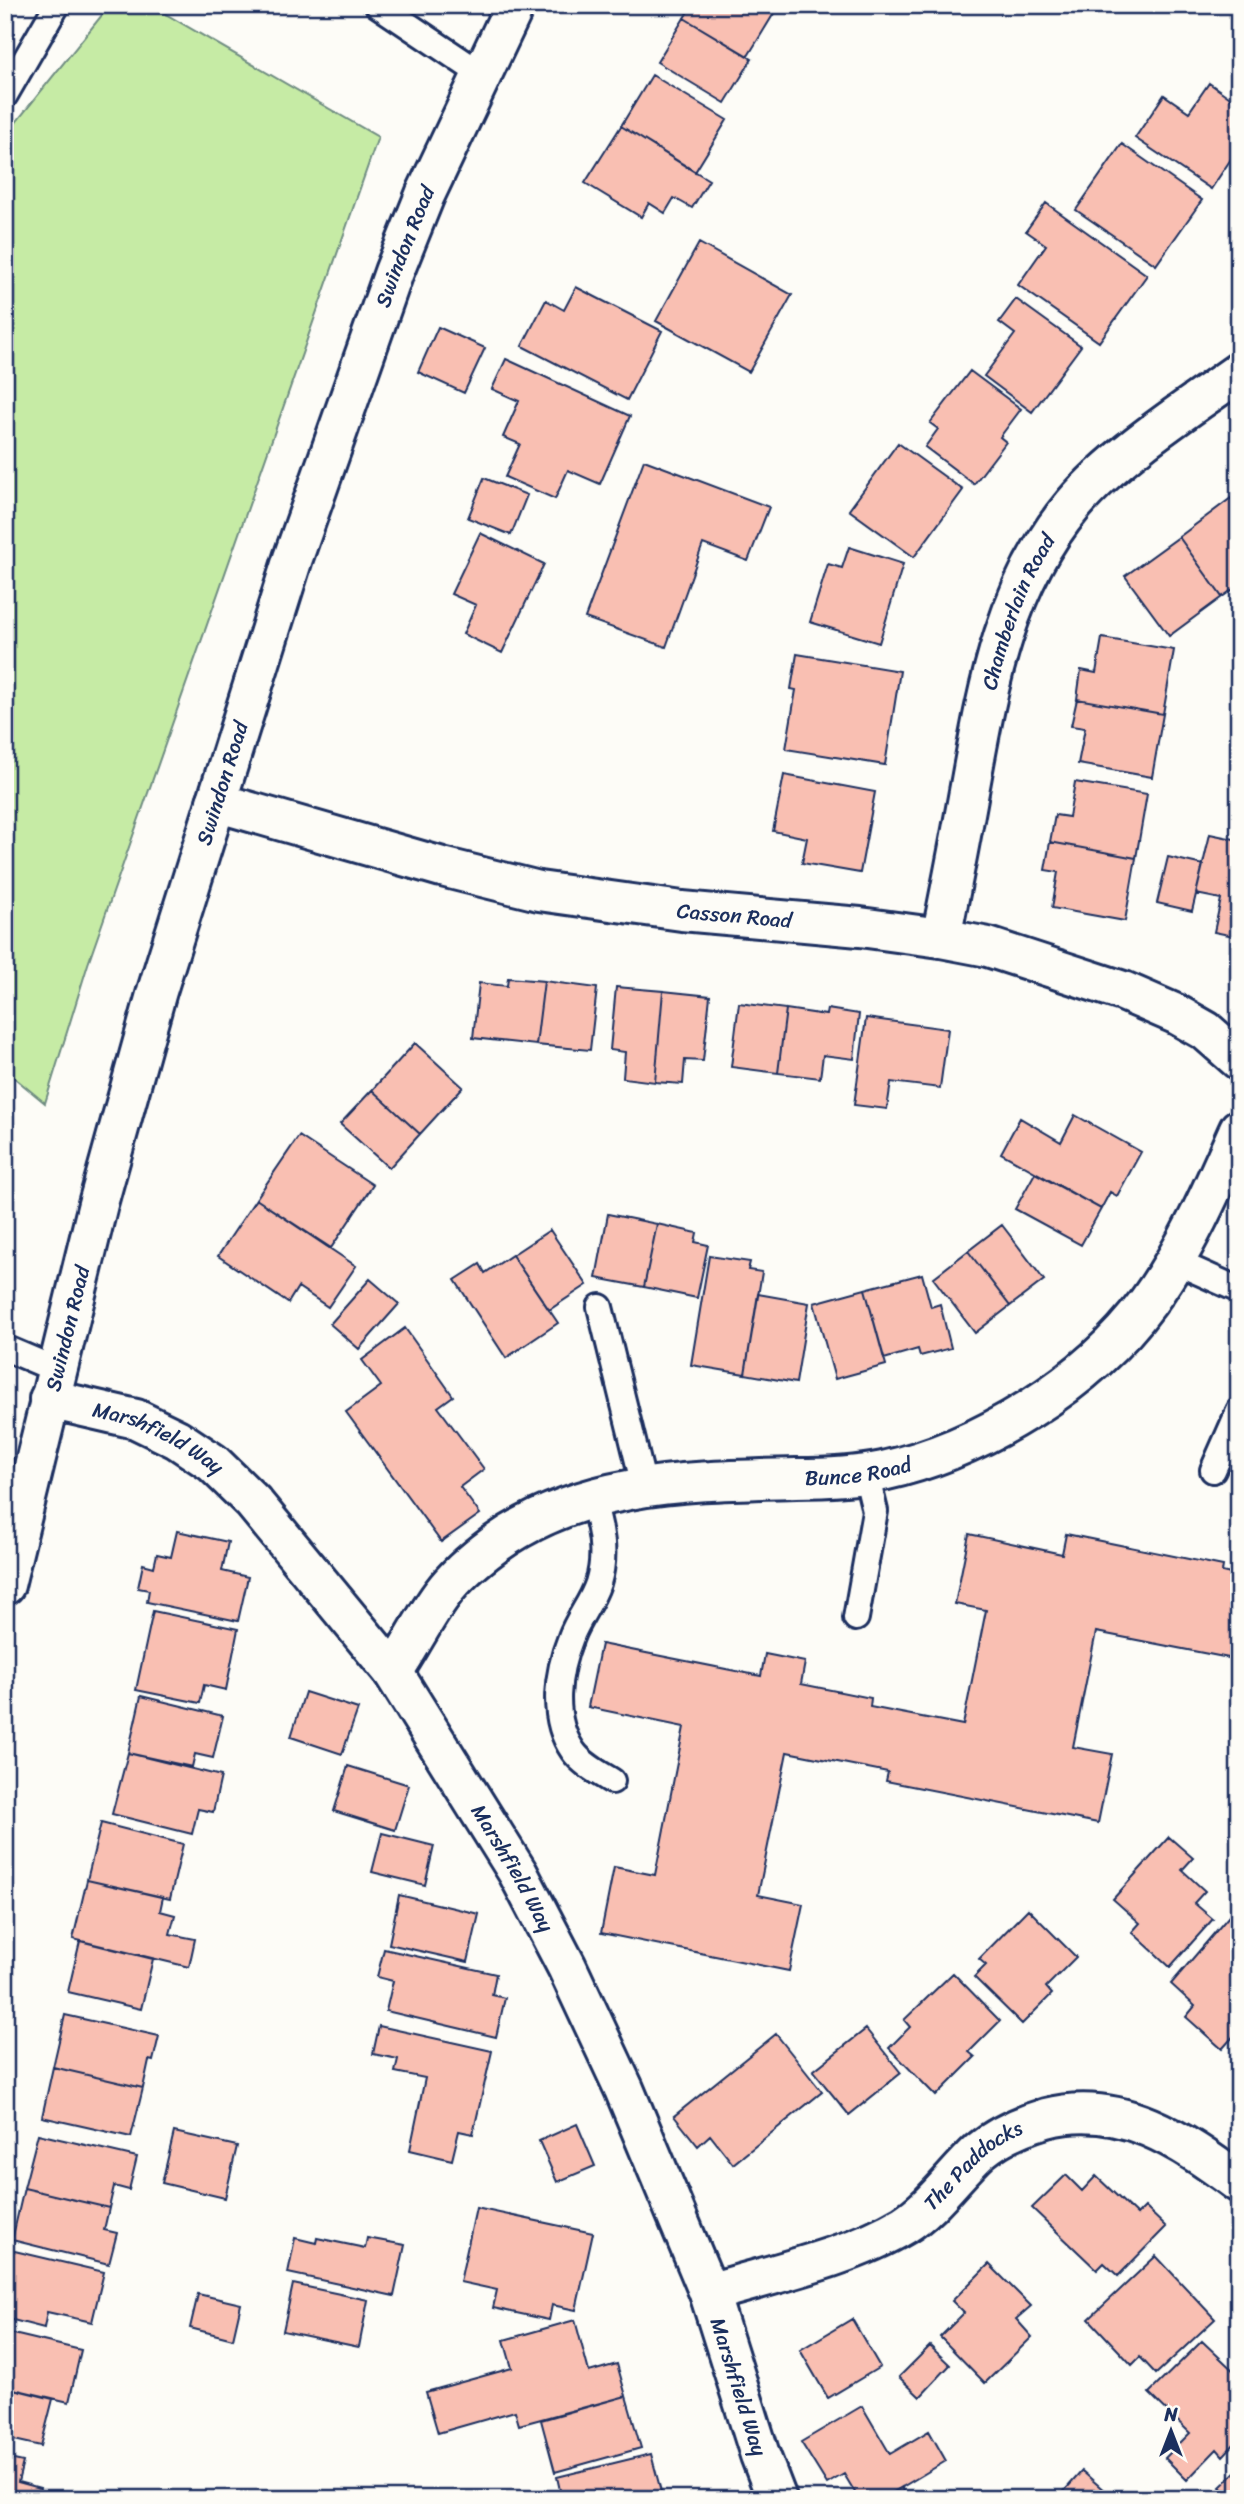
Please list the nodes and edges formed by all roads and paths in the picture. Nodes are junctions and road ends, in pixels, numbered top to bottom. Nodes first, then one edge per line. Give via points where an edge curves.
1 (57, 5) edge
2 (378, 5) edge
3 (515, 5) edge
4 (481, 74) junction
5 (5, 95) edge
6 (1239, 372) edge
7 (216, 802) junction
8 (941, 938) junction
9 (1239, 1060) edge
10 (1239, 1129) edge
11 (1174, 1261) junction
12 (1239, 1290) edge
13 (600, 1307) dead end
14 (5, 1348) edge
15 (53, 1384) junction
16 (1239, 1411) edge
17 (1213, 1470) dead end
18 (866, 1474) junction
19 (644, 1486) junction
20 (592, 1499) junction
21 (5, 1584) edge
22 (856, 1618) dead end
23 (393, 1672) junction
24 (612, 1781) dead end
25 (1239, 2183) edge
26 (709, 2293) junction
27 (777, 2499) edge

1 - 5 lane
2 - 4 lane
3 - 4 street, Swindon Road
4 - 7 street, Swindon Road via 425,195 365,348
6 - 8 street, Chamberlain Road via 1099,479 1074,503 1035,562 1016,599 992,668
7 - 8 street, Casson Road via 539,891 666,910
7 - 15 street, Swindon Road via 157,992
8 - 9 street, Casson Road via 988,947 1123,992 1206,1031
10 - 11 street, Bunce Road
11 - 12 lane
11 - 18 street, Bunce Road via 1123,1334 1068,1383 996,1428 957,1446
13 - 19 lane
14 - 15 lane
15 - 21 street, Swindon Road
15 - 23 street, Marshfield Way via 177,1439 213,1463 261,1512
16 - 17 lane
18 - 19 street, Bunce Road
18 - 22 lane via 875,1511
19 - 20 street, Bunce Road
20 - 23 street, Bunce Road via 523,1526 462,1571 443,1592
20 - 24 lane via 602,1531 602,1559 597,1585 570,1639 557,1700 561,1725 574,1752
23 - 26 street, Marshfield Way via 518,1873 568,1967
25 - 26 street, The Paddocks via 1144,2124 1097,2112 1066,2113 1030,2123 981,2150 927,2207 880,2238
26 - 27 street, Marshfield Way

